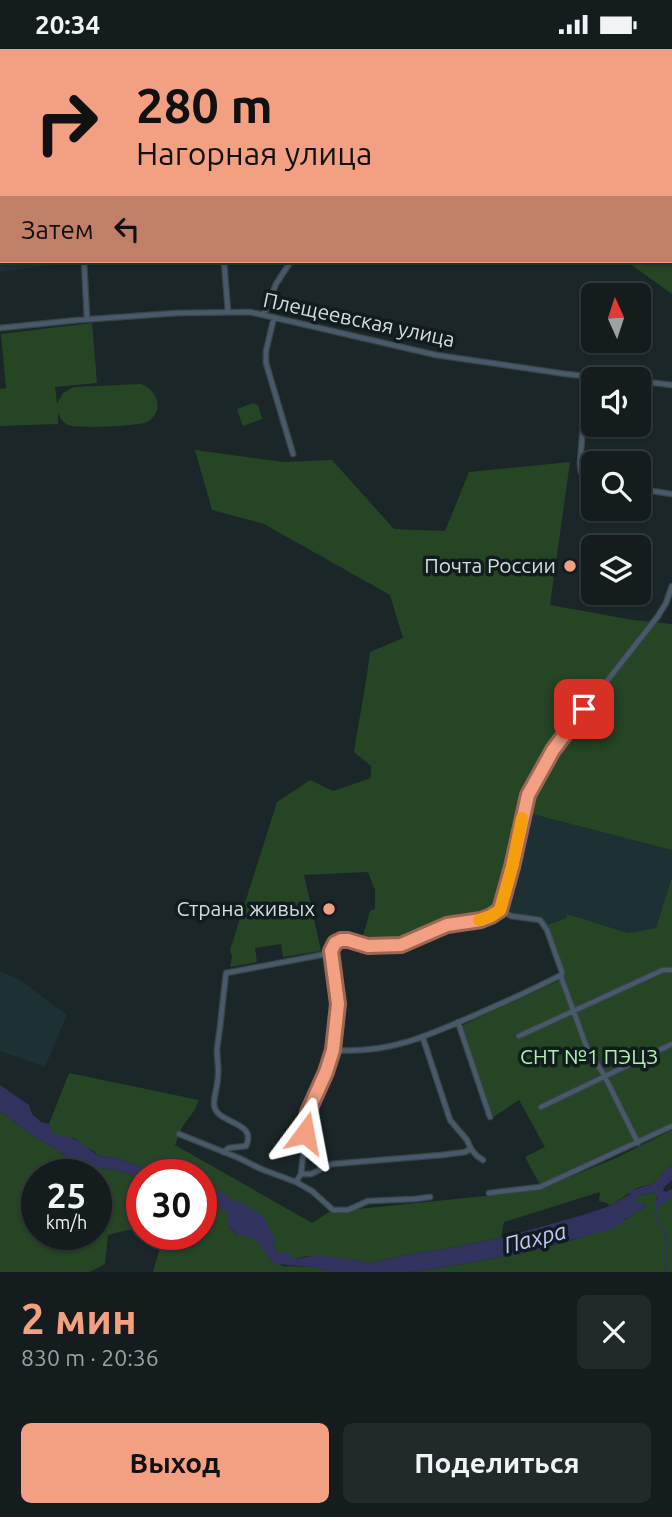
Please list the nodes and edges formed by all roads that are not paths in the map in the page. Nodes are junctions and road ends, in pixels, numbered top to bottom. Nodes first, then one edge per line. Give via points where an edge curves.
1 (84, 263) edge
2 (224, 263) edge
3 (290, 263) edge
4 (228, 312) junction
5 (264, 314) junction
6 (274, 317) junction
7 (87, 319) junction
8 (0, 328) edge
9 (581, 375) edge
10 (651, 382) edge
11 (672, 385) edge
12 (582, 437) edge
13 (293, 454) dead end
14 (581, 472) edge
15 (651, 491) edge
16 (672, 494) edge
17 (672, 586) edge
18 (500, 910) junction
19 (331, 951) junction
20 (672, 970) edge
21 (561, 975) junction
22 (575, 1011) junction
23 (458, 1023) junction
24 (519, 1036) dead end
25 (423, 1038) junction
26 (672, 1044) edge
27 (333, 1050) junction
28 (604, 1075) junction
29 (541, 1107) dead end
30 (490, 1117) dead end
31 (672, 1126) edge
32 (179, 1134) dead end
33 (638, 1143) junction
34 (471, 1149) junction
35 (223, 1152) junction
36 (483, 1160) dead end
37 (301, 1174) junction
38 (296, 1182) junction
39 (489, 1193) dead end
40 (430, 1197) dead end

1 - 7 street
2 - 4 street
3 - 5 street
4 - 5 street, Плещеевская улица
4 - 7 street, Плещеевская улица
5 - 6 street, Плещеевская улица
6 - 9 street, Плещеевская улица via 428,353
6 - 13 street via 266,363
7 - 8 street, Плещеевская улица
10 - 11 street
12 - 14 street
15 - 16 street
17 - 18 street via 658,616 553,750 533,784
18 - 19 street via 481,920 447,925 401,945 368,946 341,940
18 - 21 street via 540,920
19 - 27 street via 338,1004
19 - 35 street via 226,973 214,1103 218,1114 245,1130 248,1143
20 - 22 street via 663,970
21 - 22 street
21 - 23 street
22 - 24 street
22 - 28 street via 587,1048
23 - 25 street
23 - 30 street
25 - 27 street via 378,1049
25 - 34 street via 450,1120
26 - 28 street
27 - 37 street via 308,1112
28 - 29 street
28 - 33 street
31 - 33 street
32 - 35 street
33 - 39 street via 540,1187
34 - 36 street
34 - 37 street via 332,1164
35 - 38 street
37 - 38 street
38 - 40 street via 333,1210 348,1210 368,1201

